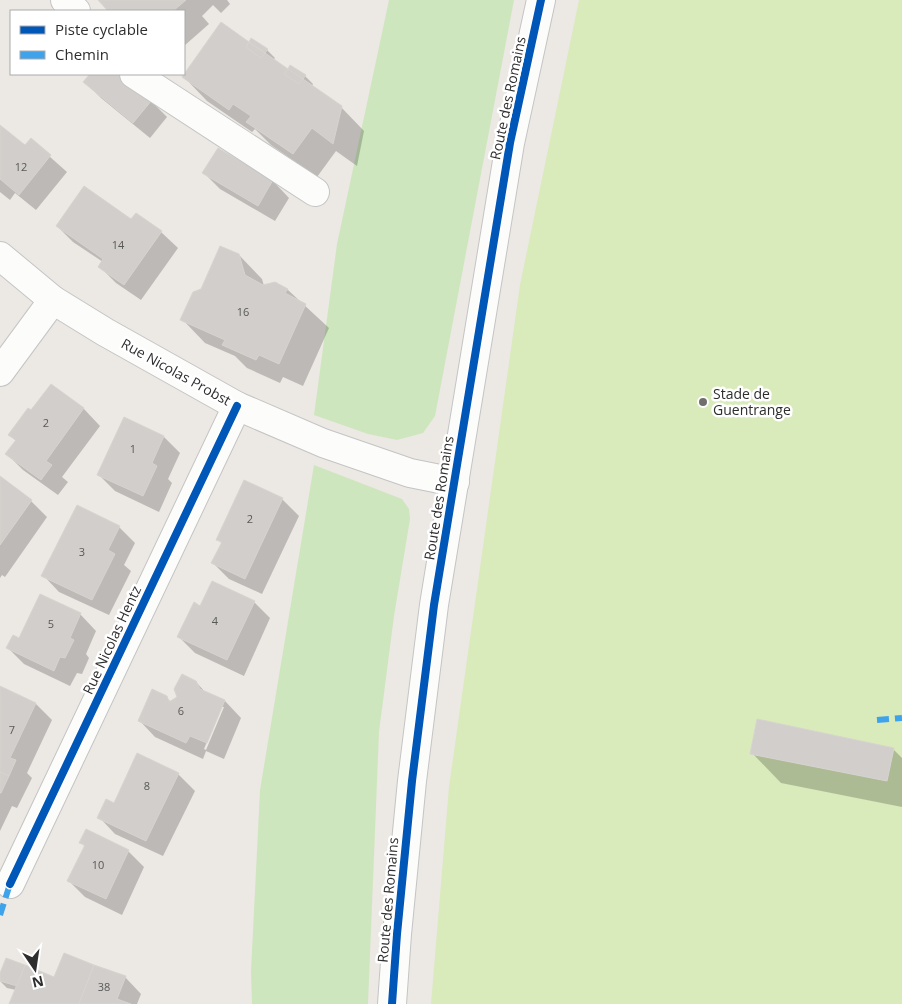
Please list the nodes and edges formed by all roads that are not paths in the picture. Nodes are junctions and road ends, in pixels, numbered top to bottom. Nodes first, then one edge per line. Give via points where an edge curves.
1 (65, 0) edge
2 (541, 0) edge
3 (75, 10) edge
4 (136, 75) edge
5 (315, 192) dead end
6 (0, 256) edge
7 (53, 300) junction
8 (0, 372) edge
9 (237, 406) junction
10 (455, 482) junction
11 (10, 884) dead end
12 (392, 1004) edge

1 - 3 street
2 - 10 street, Route des Romains via 510,143
4 - 5 street
6 - 7 street, Rue Nicolas Probst
7 - 8 street
7 - 9 street, Rue Nicolas Probst
9 - 10 street, Rue Nicolas Probst via 323,444 410,473
9 - 11 street, Rue Nicolas Hentz
10 - 12 street, Route des Romains via 434,605 412,781

